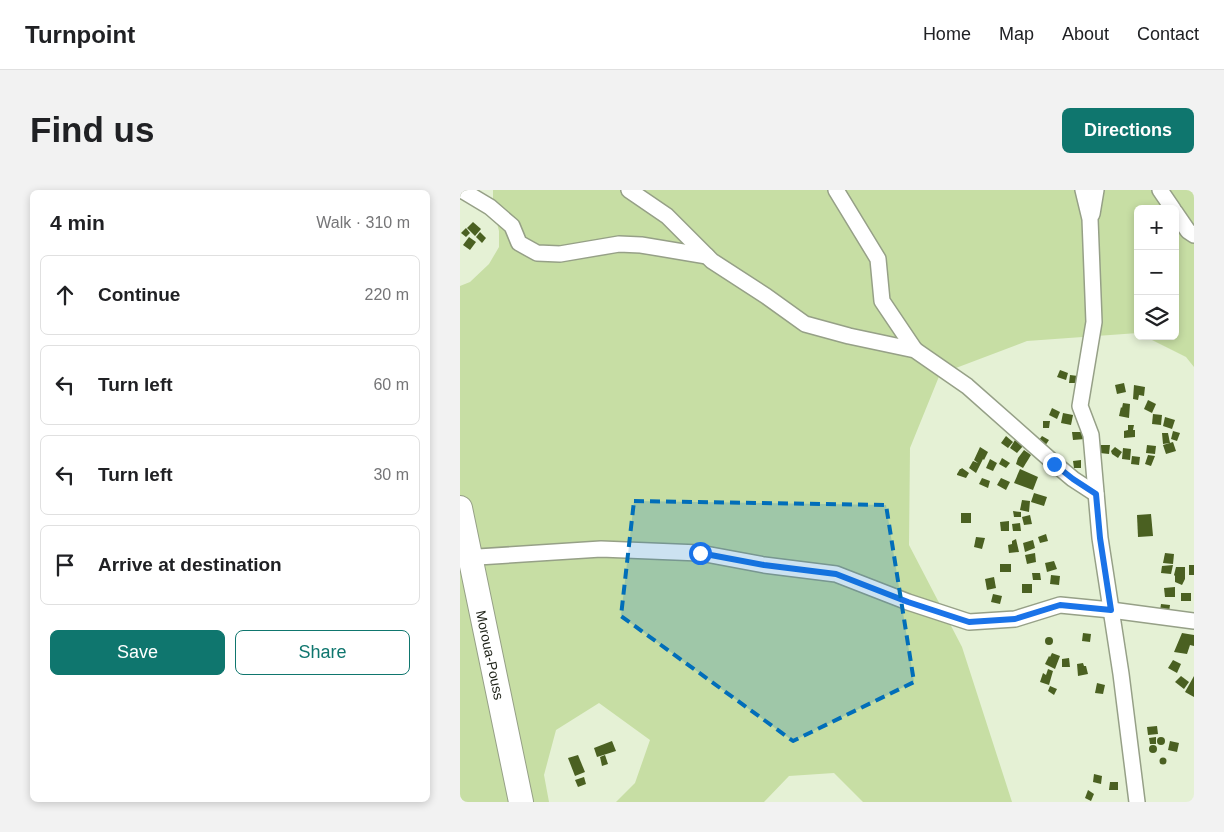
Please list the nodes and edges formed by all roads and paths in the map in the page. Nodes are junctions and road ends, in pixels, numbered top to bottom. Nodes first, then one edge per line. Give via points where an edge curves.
1 (460, 190) edge
2 (629, 190) edge
3 (836, 190) edge
4 (1083, 190) edge
5 (1096, 190) edge
6 (1160, 190) edge
7 (1170, 205) edge
8 (1179, 218) edge
9 (1090, 225) junction
10 (1194, 235) edge
11 (707, 256) junction
12 (915, 350) junction
13 (1096, 494) junction
14 (460, 508) edge
15 (465, 558) edge
16 (1111, 610) junction
17 (1194, 621) edge
18 (521, 802) edge
19 (1136, 802) edge

1 - 11 street via 490,207 512,226 519,243 537,254 560,254 619,244
2 - 11 street via 667,216
3 - 12 street via 878,259 882,301
4 - 9 street
5 - 9 street
6 - 7 street
8 - 10 street
9 - 13 street via 1094,322 1080,406 1091,435
11 - 12 street via 805,324
12 - 13 street via 967,386 1054,464
13 - 16 street
14 - 15 main road, Moroua-Pouss
15 - 16 street via 601,549 700,553 836,574 969,622 1015,619 1060,605
15 - 18 main road, Moroua-Pouss
16 - 17 street
16 - 19 street

